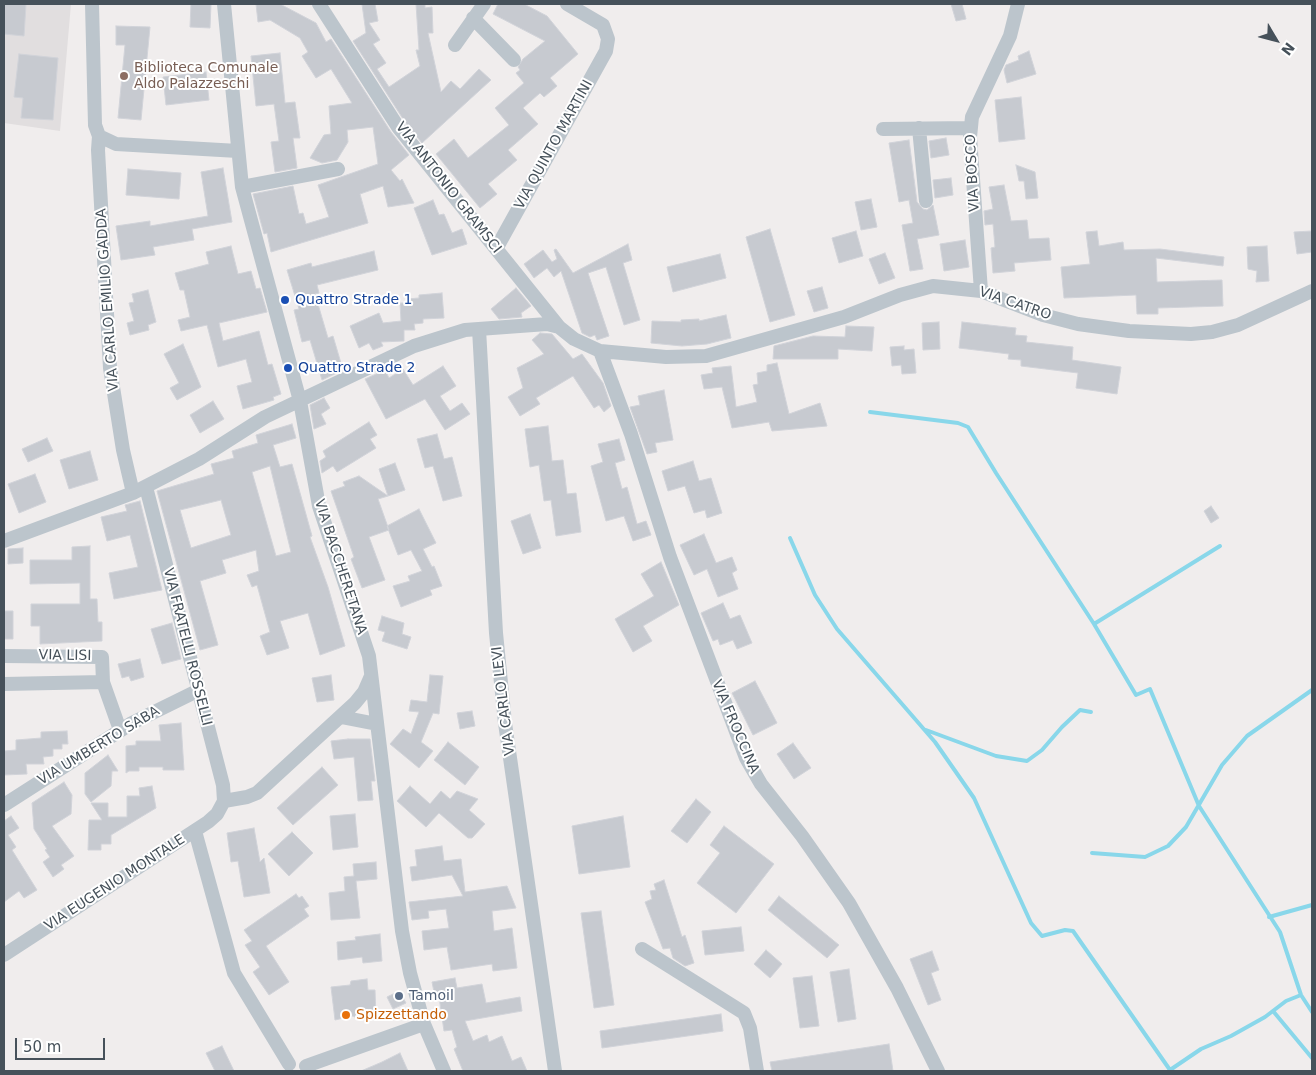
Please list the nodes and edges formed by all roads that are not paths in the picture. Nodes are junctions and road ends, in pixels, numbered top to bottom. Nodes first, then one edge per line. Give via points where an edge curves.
1 (92, 4) edge
2 (224, 4) edge
3 (319, 4) edge
4 (484, 4) edge
5 (567, 4) edge
6 (1018, 4) edge
7 (473, 18) junction
8 (455, 46) dead end
9 (514, 60) dead end
10 (919, 128) junction
11 (971, 128) junction
12 (883, 129) dead end
13 (104, 139) junction
14 (238, 151) junction
15 (338, 169) dead end
16 (242, 187) junction
17 (926, 201) dead end
18 (496, 249) junction
19 (981, 291) junction
20 (1312, 291) edge
21 (558, 327) junction
22 (479, 329) junction
23 (600, 350) junction
24 (300, 401) junction
25 (146, 487) junction
26 (133, 493) junction
27 (4, 541) edge
28 (4, 656) edge
29 (371, 675) junction
30 (104, 682) junction
31 (4, 684) edge
32 (197, 691) junction
33 (341, 716) junction
34 (377, 724) junction
35 (120, 730) junction
36 (223, 804) junction
37 (4, 805) edge
38 (195, 831) junction
39 (642, 949) dead end
40 (4, 955) edge
41 (424, 1024) junction
42 (288, 1068) edge
43 (306, 1069) edge
44 (444, 1071) edge
45 (556, 1071) edge
46 (757, 1071) edge
47 (938, 1071) edge

1 - 13 street, VIA CARLO EMILIO GADDA via 94,116
2 - 14 street, VIA BACCHERETANA
3 - 18 street, VIA ANTONIO GRAMSCI via 398,127
4 - 7 street
5 - 18 street, VIA QUINTO MARTINI via 599,20 608,39 601,61
6 - 11 street, VIA BOSCO via 1010,36 981,95
7 - 8 street
7 - 9 street
10 - 11 street
10 - 12 street
10 - 17 street
11 - 19 street, VIA BOSCO
13 - 14 street via 142,146
13 - 26 street, VIA CARLO EMILIO GADDA via 98,150 110,368
14 - 16 street, VIA BACCHERETANA
15 - 16 street
16 - 24 street, VIA BACCHERETANA
18 - 21 street, VIA ANTONIO GRAMSCI
19 - 20 street, VIA CATRO via 1043,315 1078,324 1191,334 1238,325
19 - 23 street, VIA CATRO via 933,286 900,294 844,317 706,356 666,357
21 - 22 street via 548,324
21 - 23 street, VIA ANTONIO GRAMSCI via 574,339
22 - 24 street via 465,330 414,346
22 - 45 street, VIA CARLO LEVI via 496,632 505,724
23 - 47 street, VIA FROCCINA via 670,557 740,746 761,784 848,903 897,988
24 - 25 street via 244,429 199,459
24 - 29 street, VIA BACCHERETANA via 319,506 362,633
25 - 26 street
25 - 32 street, VIA FRATELLI ROSSELLI
26 - 27 street
28 - 30 street, VIA LISI via 102,657
29 - 33 street via 364,692
29 - 34 street, VIA BACCHERETANA
30 - 31 street, VIA LISI
30 - 35 street, VIA LISI
32 - 35 street, VIA UMBERTO SABA
32 - 36 street, VIA FRATELLI ROSSELLI via 223,785
33 - 34 street
33 - 36 street via 256,792
34 - 41 street, VIA BACCHERETANA via 402,931
35 - 37 street, VIA UMBERTO SABA
36 - 38 street, VIA EUGENIO MONTALE
38 - 40 street, VIA EUGENIO MONTALE
38 - 42 street via 234,973
39 - 46 street via 744,1014 750,1028
41 - 43 street
41 - 44 street, VIA BACCHERETANA
42 - 43 street via 297,1061

